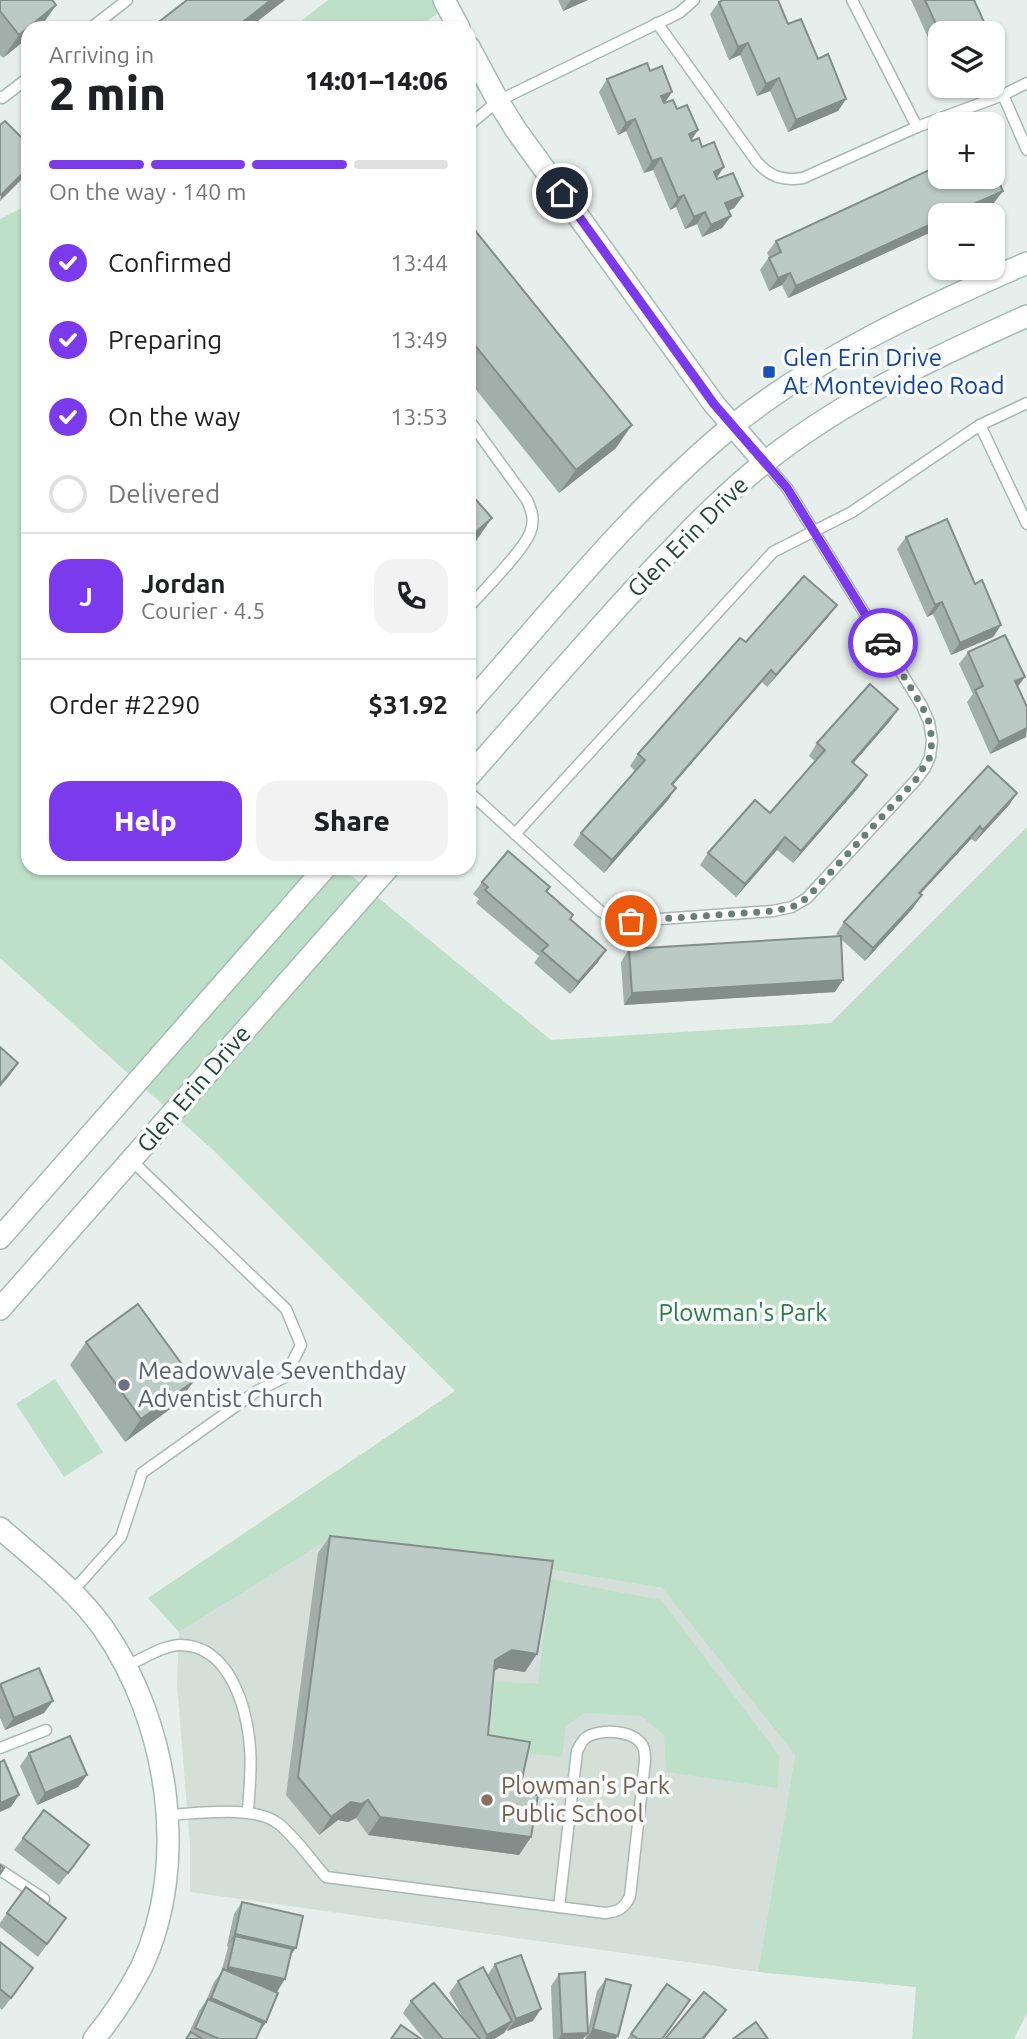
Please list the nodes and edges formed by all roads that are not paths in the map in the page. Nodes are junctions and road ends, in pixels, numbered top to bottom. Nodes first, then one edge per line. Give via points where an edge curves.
1 (127, 0) edge
2 (444, 0) edge
3 (694, 0) edge
4 (852, 0) edge
5 (100, 21) edge
6 (455, 21) edge
7 (657, 23) junction
8 (476, 60) edge
9 (21, 83) edge
10 (1027, 83) edge
11 (1005, 94) edge
12 (0, 97) edge
13 (995, 98) edge
14 (1004, 98) edge
15 (498, 101) junction
16 (476, 119) edge
17 (917, 127) junction
18 (1027, 150) edge
19 (1027, 263) edge
20 (1027, 316) edge
21 (1027, 403) edge
22 (980, 425) junction
23 (733, 426) junction
24 (476, 429) edge
25 (764, 462) junction
26 (1027, 492) edge
27 (1015, 498) junction
28 (1027, 524) edge
29 (814, 531) junction
30 (476, 599) edge
31 (476, 696) edge
32 (476, 768) edge
33 (476, 798) edge
34 (515, 834) junction
35 (319, 875) edge
36 (382, 875) edge
37 (131, 1160) junction
38 (0, 1238) edge
39 (0, 1310) edge
40 (0, 1528) edge
41 (71, 1593) junction
42 (126, 1666) junction
43 (46, 1730) dead end
44 (0, 1748) edge
45 (248, 1812) junction
46 (166, 1815) junction
47 (0, 1870) edge
48 (44, 1899) edge
49 (559, 1907) junction
50 (94, 2039) edge

1 - 5 lane
2 - 6 street
3 - 7 lane
4 - 17 lane
7 - 15 lane
7 - 17 lane via 757,162 779,178 803,178
8 - 15 street
9 - 12 lane
10 - 11 lane
13 - 17 lane
14 - 18 lane
15 - 16 lane
15 - 23 street
19 - 23 street, Glen Erin Drive via 861,342 789,385
20 - 25 street, Glen Erin Drive via 913,368 838,411
21 - 22 lane
22 - 27 lane
22 - 29 lane via 852,512
23 - 25 street
23 - 31 street, Glen Erin Drive via 630,522
24 - 30 lane via 533,515 525,542
25 - 29 lane
25 - 32 street, Glen Erin Drive via 695,525 627,597
26 - 27 lane
27 - 28 lane
29 - 34 lane via 774,552
29 - 34 lane via 922,706 932,740 930,757 915,781 807,898 773,911 621,920 600,911
33 - 34 lane
35 - 38 street, Glen Erin Drive
36 - 37 street, Glen Erin Drive
37 - 39 street, Glen Erin Drive
37 - 41 lane via 286,1309 301,1345 285,1377 257,1391 142,1473 121,1537
40 - 41 street
41 - 42 street via 102,1626
42 - 45 lane via 181,1645 209,1654 225,1668 248,1728
42 - 46 street via 152,1728
43 - 44 lane
45 - 46 lane
45 - 49 lane via 279,1824 326,1877
46 - 50 street via 167,1864 159,1917 141,1967
47 - 48 lane
49 - 49 lane via 606,1913 621,1910 629,1896 645,1761 644,1749 631,1736 595,1734 577,1751

